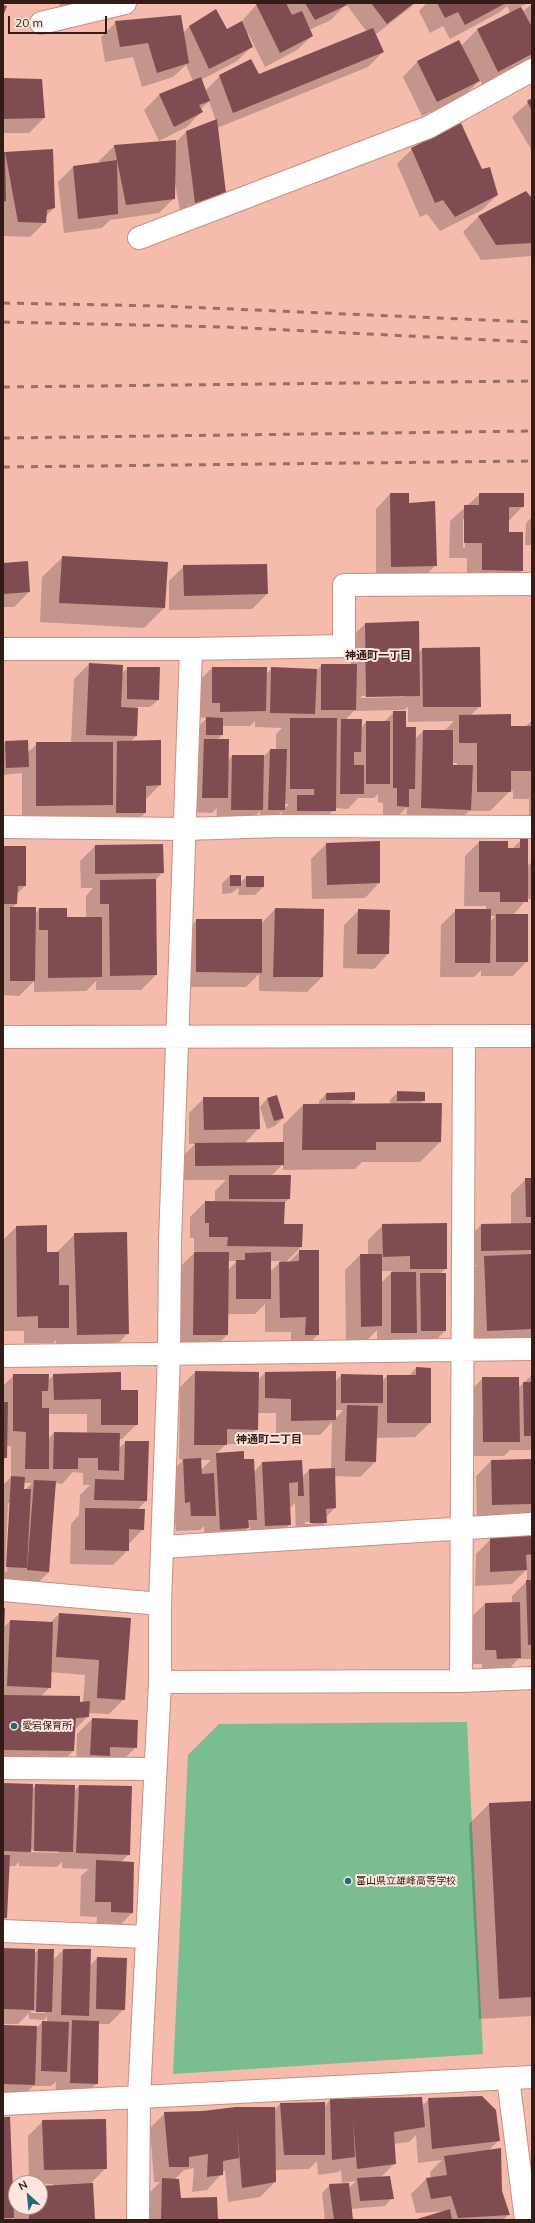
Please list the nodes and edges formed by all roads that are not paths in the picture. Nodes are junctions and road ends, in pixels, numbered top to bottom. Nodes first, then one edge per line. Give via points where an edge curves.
1 (125, 3) edge
2 (40, 23) dead end
3 (532, 70) edge
4 (139, 238) dead end
5 (532, 584) edge
6 (3, 649) edge
7 (191, 650) junction
8 (3, 827) edge
9 (532, 827) edge
10 (185, 829) junction
11 (464, 1036) junction
12 (532, 1036) edge
13 (3, 1037) edge
14 (177, 1037) junction
15 (532, 1349) edge
16 (462, 1350) junction
17 (169, 1354) junction
18 (3, 1356) edge
19 (532, 1524) edge
20 (461, 1528) junction
21 (162, 1547) junction
22 (3, 1590) edge
23 (160, 1604) junction
24 (532, 1678) edge
25 (461, 1681) junction
26 (160, 1682) junction
27 (3, 1768) edge
28 (154, 1769) junction
29 (3, 1931) edge
30 (147, 1937) junction
31 (532, 2077) edge
32 (508, 2078) junction
33 (139, 2097) junction
34 (3, 2104) edge
35 (138, 2220) edge
36 (526, 2220) edge

1 - 2 street
3 - 4 street via 429,127
5 - 7 street via 344,585 344,646
6 - 7 street
7 - 10 street
8 - 10 street
9 - 10 street via 279,826
10 - 14 street
11 - 12 street
11 - 14 street
11 - 16 street
13 - 14 street
14 - 17 street
15 - 16 street
16 - 17 street
16 - 20 street
17 - 18 street
17 - 21 street
19 - 20 street
20 - 21 street
20 - 25 street
21 - 23 street
22 - 23 street
23 - 26 street
24 - 25 street
25 - 26 street
26 - 28 street
27 - 28 street
28 - 30 street
29 - 30 street
30 - 33 street
31 - 32 street
32 - 33 street
32 - 36 street
33 - 34 street
33 - 35 street

